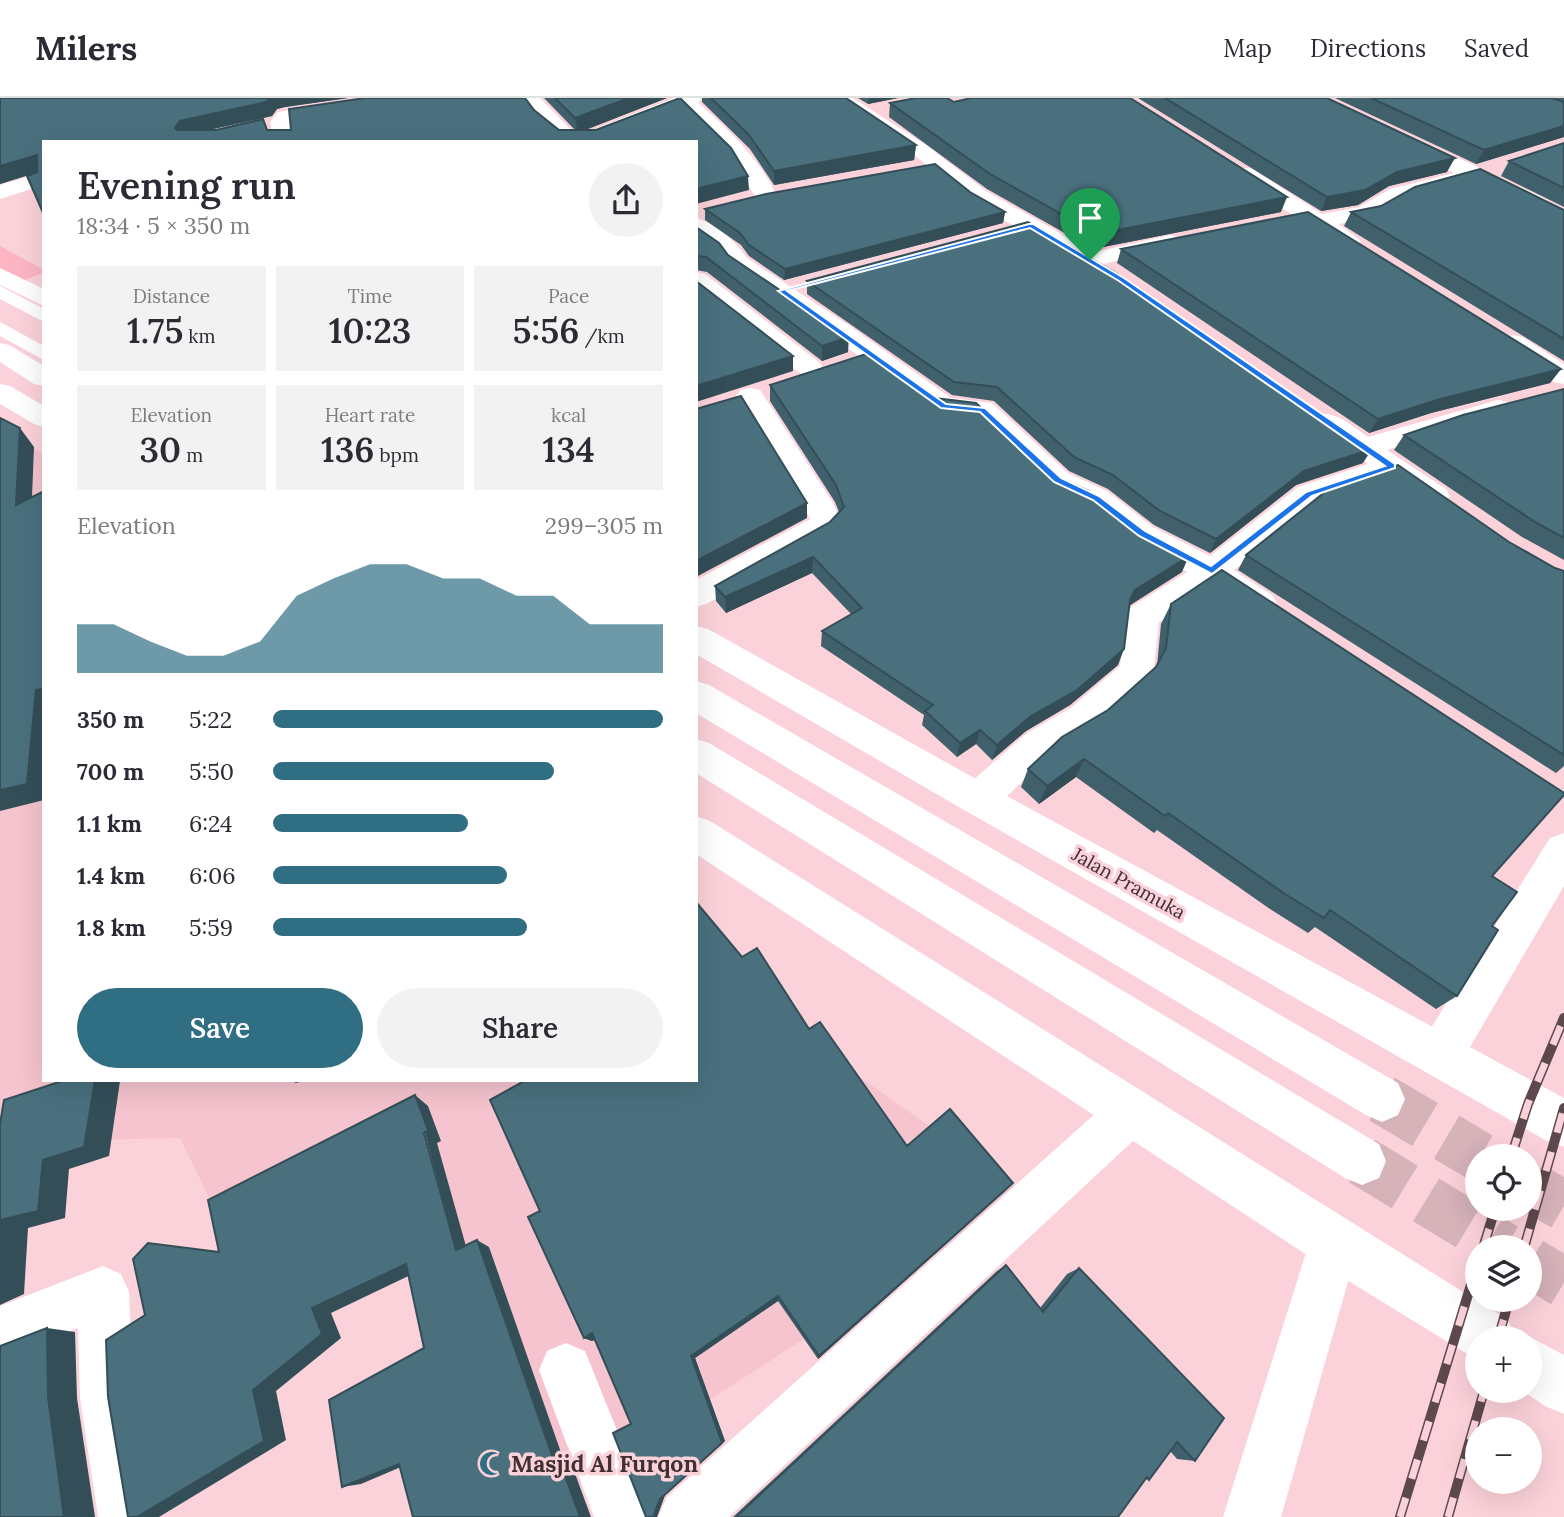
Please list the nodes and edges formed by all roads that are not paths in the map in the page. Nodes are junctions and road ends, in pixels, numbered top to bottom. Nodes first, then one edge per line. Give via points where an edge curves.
1 (405, 98) edge
2 (530, 98) edge
3 (840, 98) edge
4 (688, 99) edge
5 (1328, 100) edge
6 (255, 128) edge
7 (282, 132) edge
8 (571, 139) edge
9 (1226, 163) edge
10 (1501, 166) dead end
11 (1475, 174) junction
12 (42, 179) edge
13 (0, 192) edge
14 (789, 193) edge
15 (766, 196) junction
16 (744, 201) edge
17 (701, 216) edge
18 (1314, 218) junction
19 (1564, 220) edge
20 (1283, 222) edge
21 (1031, 225) junction
22 (1005, 232) edge
23 (1187, 239) edge
24 (1367, 252) edge
25 (733, 256) junction
26 (1090, 260) junction
27 (698, 269) edge
28 (0, 275) edge
29 (1122, 279) edge
30 (698, 280) edge
31 (0, 291) edge
32 (42, 298) edge
33 (42, 316) edge
34 (0, 328) edge
35 (1499, 334) edge
36 (0, 351) edge
37 (42, 353) edge
38 (843, 364) junction
39 (42, 377) edge
40 (771, 389) junction
41 (1549, 391) edge
42 (1, 393) edge
43 (720, 406) edge
44 (1308, 408) edge
45 (42, 417) edge
46 (1364, 447) junction
47 (1392, 466) junction
48 (1456, 509) edge
49 (1212, 571) junction
50 (698, 594) edge
51 (1282, 617) edge
52 (698, 639) edge
53 (698, 696) edge
54 (698, 755) edge
55 (978, 799) junction
56 (698, 834) edge
57 (1564, 850) edge
58 (1440, 1055) junction
59 (1382, 1100) tunnel mouth
60 (1132, 1111) junction
61 (1564, 1124) edge
62 (1362, 1161) tunnel mouth
63 (1334, 1243) junction
64 (1468, 1326) edge
65 (0, 1332) edge
66 (566, 1370) dead end
67 (1542, 1372) edge
68 (1564, 1387) edge
69 (127, 1517) edge
70 (623, 1517) edge
71 (687, 1517) edge
72 (1252, 1517) edge

1 - 7 street via 285,116
2 - 8 street
3 - 21 street via 876,112 919,149 923,168
4 - 8 street
4 - 15 street via 738,154
5 - 11 street
6 - 7 street
9 - 18 street
10 - 11 street
11 - 18 street via 1398,194 1365,213
11 - 19 street
12 - 13 street
14 - 15 street
15 - 16 street
17 - 25 street
18 - 20 street
18 - 24 street
21 - 22 street
21 - 26 street
23 - 26 street
25 - 27 street
25 - 38 street via 738,263 794,287
26 - 29 street
28 - 32 street
30 - 38 street
31 - 33 lane
34 - 37 lane
35 - 41 street
36 - 39 street
38 - 40 street
38 - 49 street via 944,406 982,409 1058,480 1096,498 1142,534
40 - 43 street
40 - 50 street via 826,521
41 - 46 street
42 - 45 street
44 - 46 street
46 - 47 street
47 - 48 street
47 - 49 street via 1309,494
49 - 51 street
49 - 55 street via 1143,616 1133,675 1085,717 1040,743
52 - 55 street, Jalan Pramuka
53 - 59 street
54 - 62 street
55 - 58 street, Jalan Pramuka
56 - 60 street
57 - 58 street
58 - 61 street, Jalan Pramuka
60 - 63 street
60 - 71 street
63 - 64 street
63 - 72 street
65 - 69 street via 103,1292 107,1398
66 - 70 street
67 - 68 street

